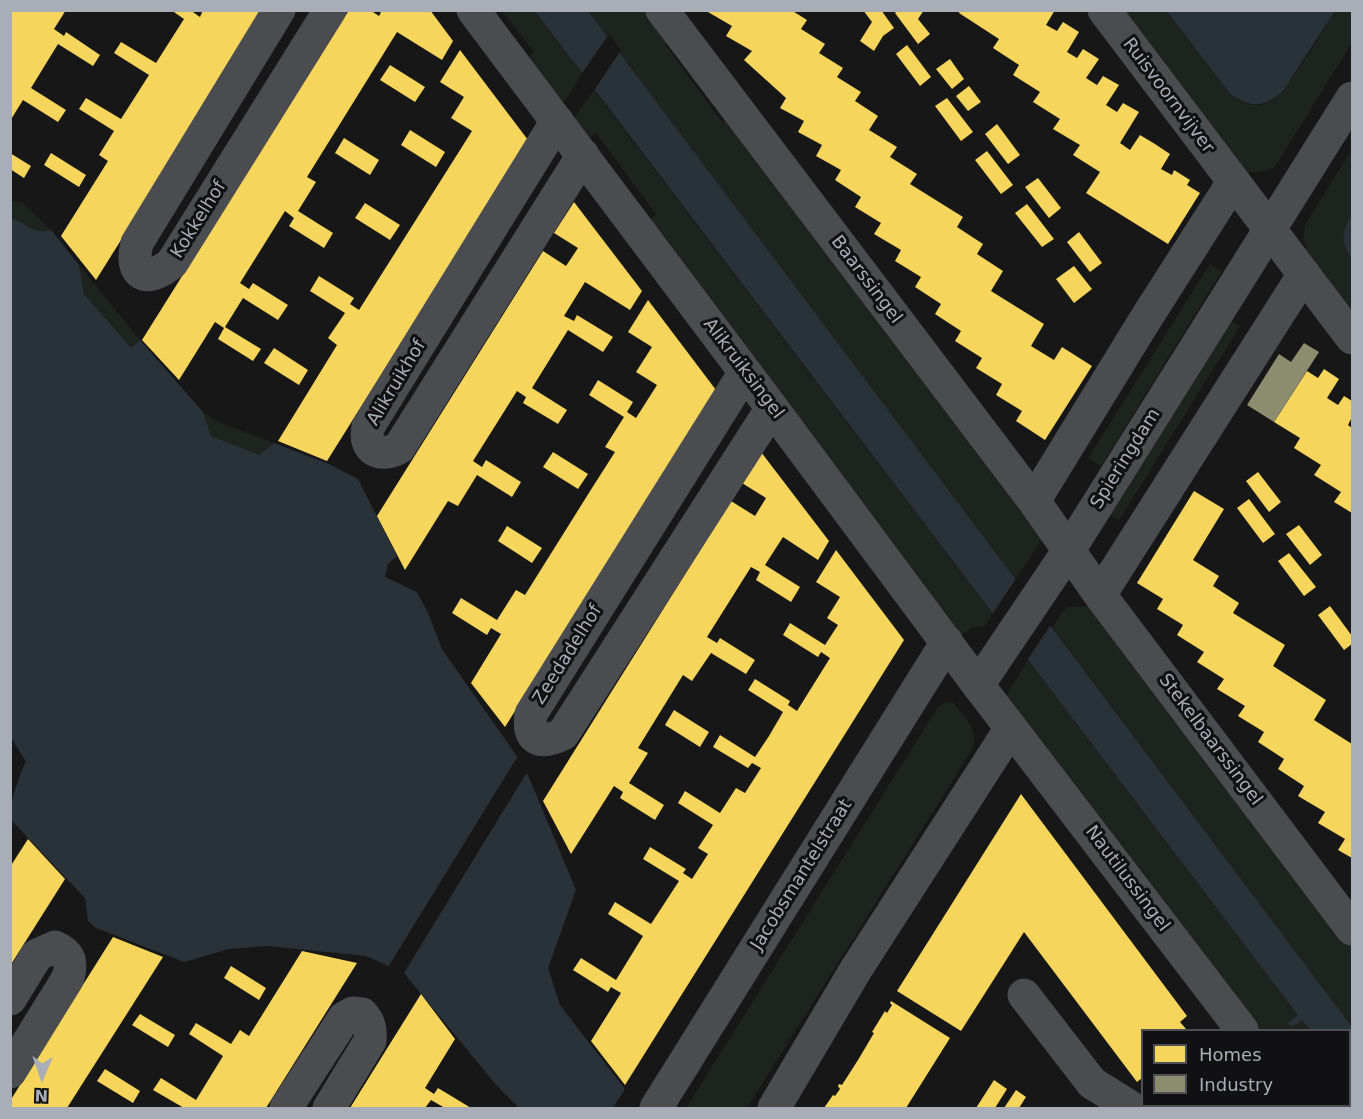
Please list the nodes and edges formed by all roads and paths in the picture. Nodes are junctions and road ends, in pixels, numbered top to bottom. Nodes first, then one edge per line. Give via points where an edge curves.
1 (279, 10) edge
2 (330, 10) edge
3 (473, 10) edge
4 (662, 10) edge
5 (1104, 10) edge
6 (1353, 98) edge
7 (557, 121) junction
8 (583, 154) junction
9 (1233, 182) junction
10 (1270, 230) junction
11 (1304, 274) junction
12 (1353, 338) edge
13 (745, 372) junction
14 (772, 408) junction
15 (1034, 501) junction
16 (1069, 550) junction
17 (1100, 595) junction
18 (947, 642) junction
19 (986, 674) junction
20 (1011, 728) junction
21 (1353, 929) edge
22 (1024, 995) dead end
23 (10, 999) edge
24 (1239, 1029) edge
25 (10, 1072) edge
26 (286, 1108) edge
27 (329, 1108) edge
28 (656, 1108) edge
29 (774, 1108) edge
30 (1132, 1108) edge

1 - 2 street, Kokkelhof via 137,243 133,258 143,274 159,274 172,263
3 - 7 street, Alikruiksingel
4 - 15 street, Baarssingel
5 - 9 street, Ruisvoornvijver
6 - 10 street, Spieringdam
7 - 8 street, Alikruiksingel
7 - 8 street, Alikruikhof via 368,427 366,437 376,451 392,452 399,448
8 - 13 street, Alikruiksingel
9 - 10 street
9 - 15 street
10 - 11 street
10 - 16 street, Spieringdam
11 - 12 street
11 - 17 street
13 - 14 street, Alikruiksingel
13 - 14 street, Zeedadelhof via 531,714 533,736 542,741 563,734
14 - 18 street, Alikruiksingel
15 - 16 street, Baarssingel
16 - 17 street, Stekelbaarssingel
16 - 19 street, Spieringdam
17 - 21 street, Stekelbaarssingel
18 - 19 street, Alikruiksingel
18 - 28 street, Jacobsmantelstraat
19 - 20 street, Alikruiksingel
20 - 24 street, Nautilussingel
20 - 29 street via 855,971
22 - 30 street via 1092,1083
23 - 25 street via 38,955 55,947 65,951 71,968 68,978
26 - 27 street via 344,1018 362,1014 369,1022 370,1041

